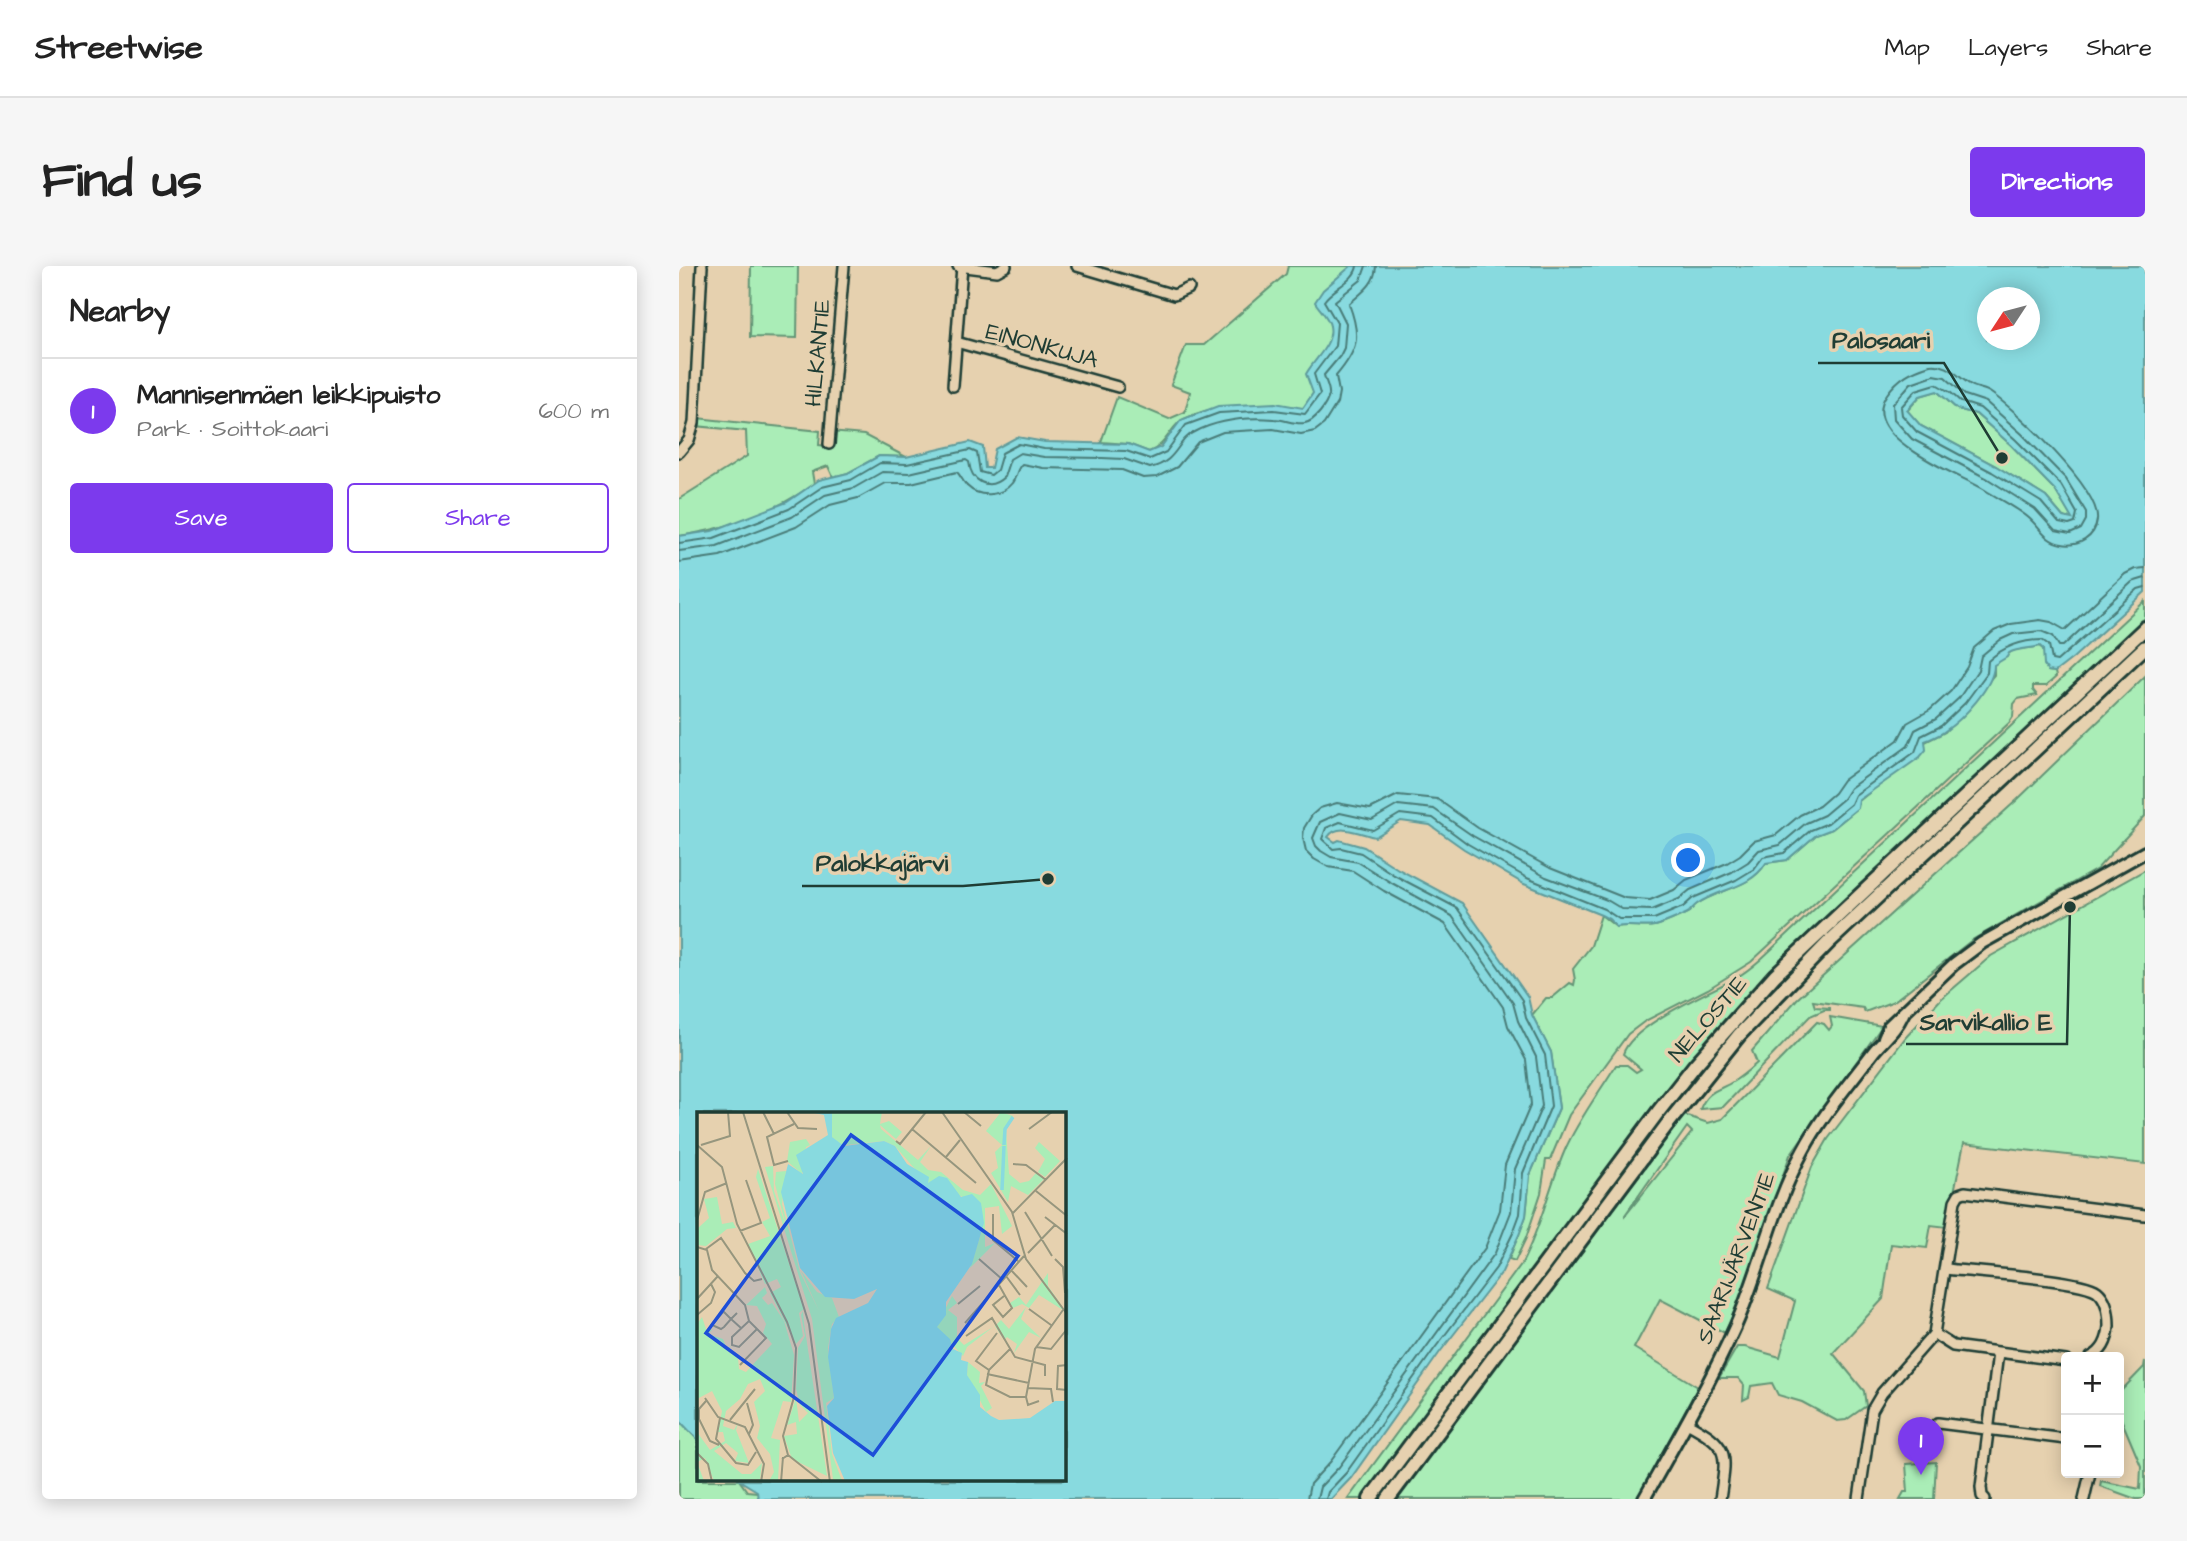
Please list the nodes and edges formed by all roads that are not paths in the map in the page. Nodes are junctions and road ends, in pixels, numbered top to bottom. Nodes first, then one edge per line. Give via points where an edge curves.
1 (702, 266) edge
2 (844, 266) edge
3 (960, 266) edge
4 (1006, 266) edge
5 (1077, 266) edge
6 (1189, 288) dead end
7 (956, 342) junction
8 (953, 386) dead end
9 (1118, 387) dead end
10 (829, 444) dead end
11 (679, 452) edge
12 (2145, 628) edge
13 (2145, 647) edge
14 (2145, 852) edge
15 (2145, 1215) edge
16 (1946, 1269) junction
17 (1934, 1334) junction
18 (2097, 1352) edge
19 (1998, 1353) junction
20 (2061, 1360) edge
21 (1687, 1423) junction
22 (1938, 1423) dead end
23 (1988, 1429) junction
24 (2061, 1438) edge
25 (2090, 1478) edge
26 (1370, 1499) edge
27 (1388, 1499) edge
28 (1644, 1499) edge
29 (1720, 1499) edge
30 (1859, 1499) edge
31 (1985, 1499) edge
32 (2084, 1499) edge

1 - 11 street via 694,423
2 - 10 street, HILKANTIE
3 - 4 street via 997,271
3 - 7 street
5 - 6 street via 1174,295
7 - 8 street
7 - 9 street, EINONKUJA
12 - 26 highway, NELOSTIE via 1743,1009 1658,1112
13 - 27 highway, NELOSTIE via 1829,942 1739,1035
14 - 21 main road, SAARIJÄRVENTIE via 1982,943 1903,1014 1820,1123 1795,1166 1736,1324
15 - 16 street via 1965,1192 1955,1201
16 - 17 street
16 - 18 street via 2074,1283 2096,1290 2108,1309 2108,1334 2105,1346
17 - 19 street via 1953,1346
17 - 30 street via 1872,1410
19 - 20 street
19 - 23 street
21 - 28 main road, SAARIJÄRVENTIE
21 - 29 street via 1715,1439 1722,1451
22 - 23 street
23 - 24 street
23 - 31 street via 1981,1487
25 - 32 street

